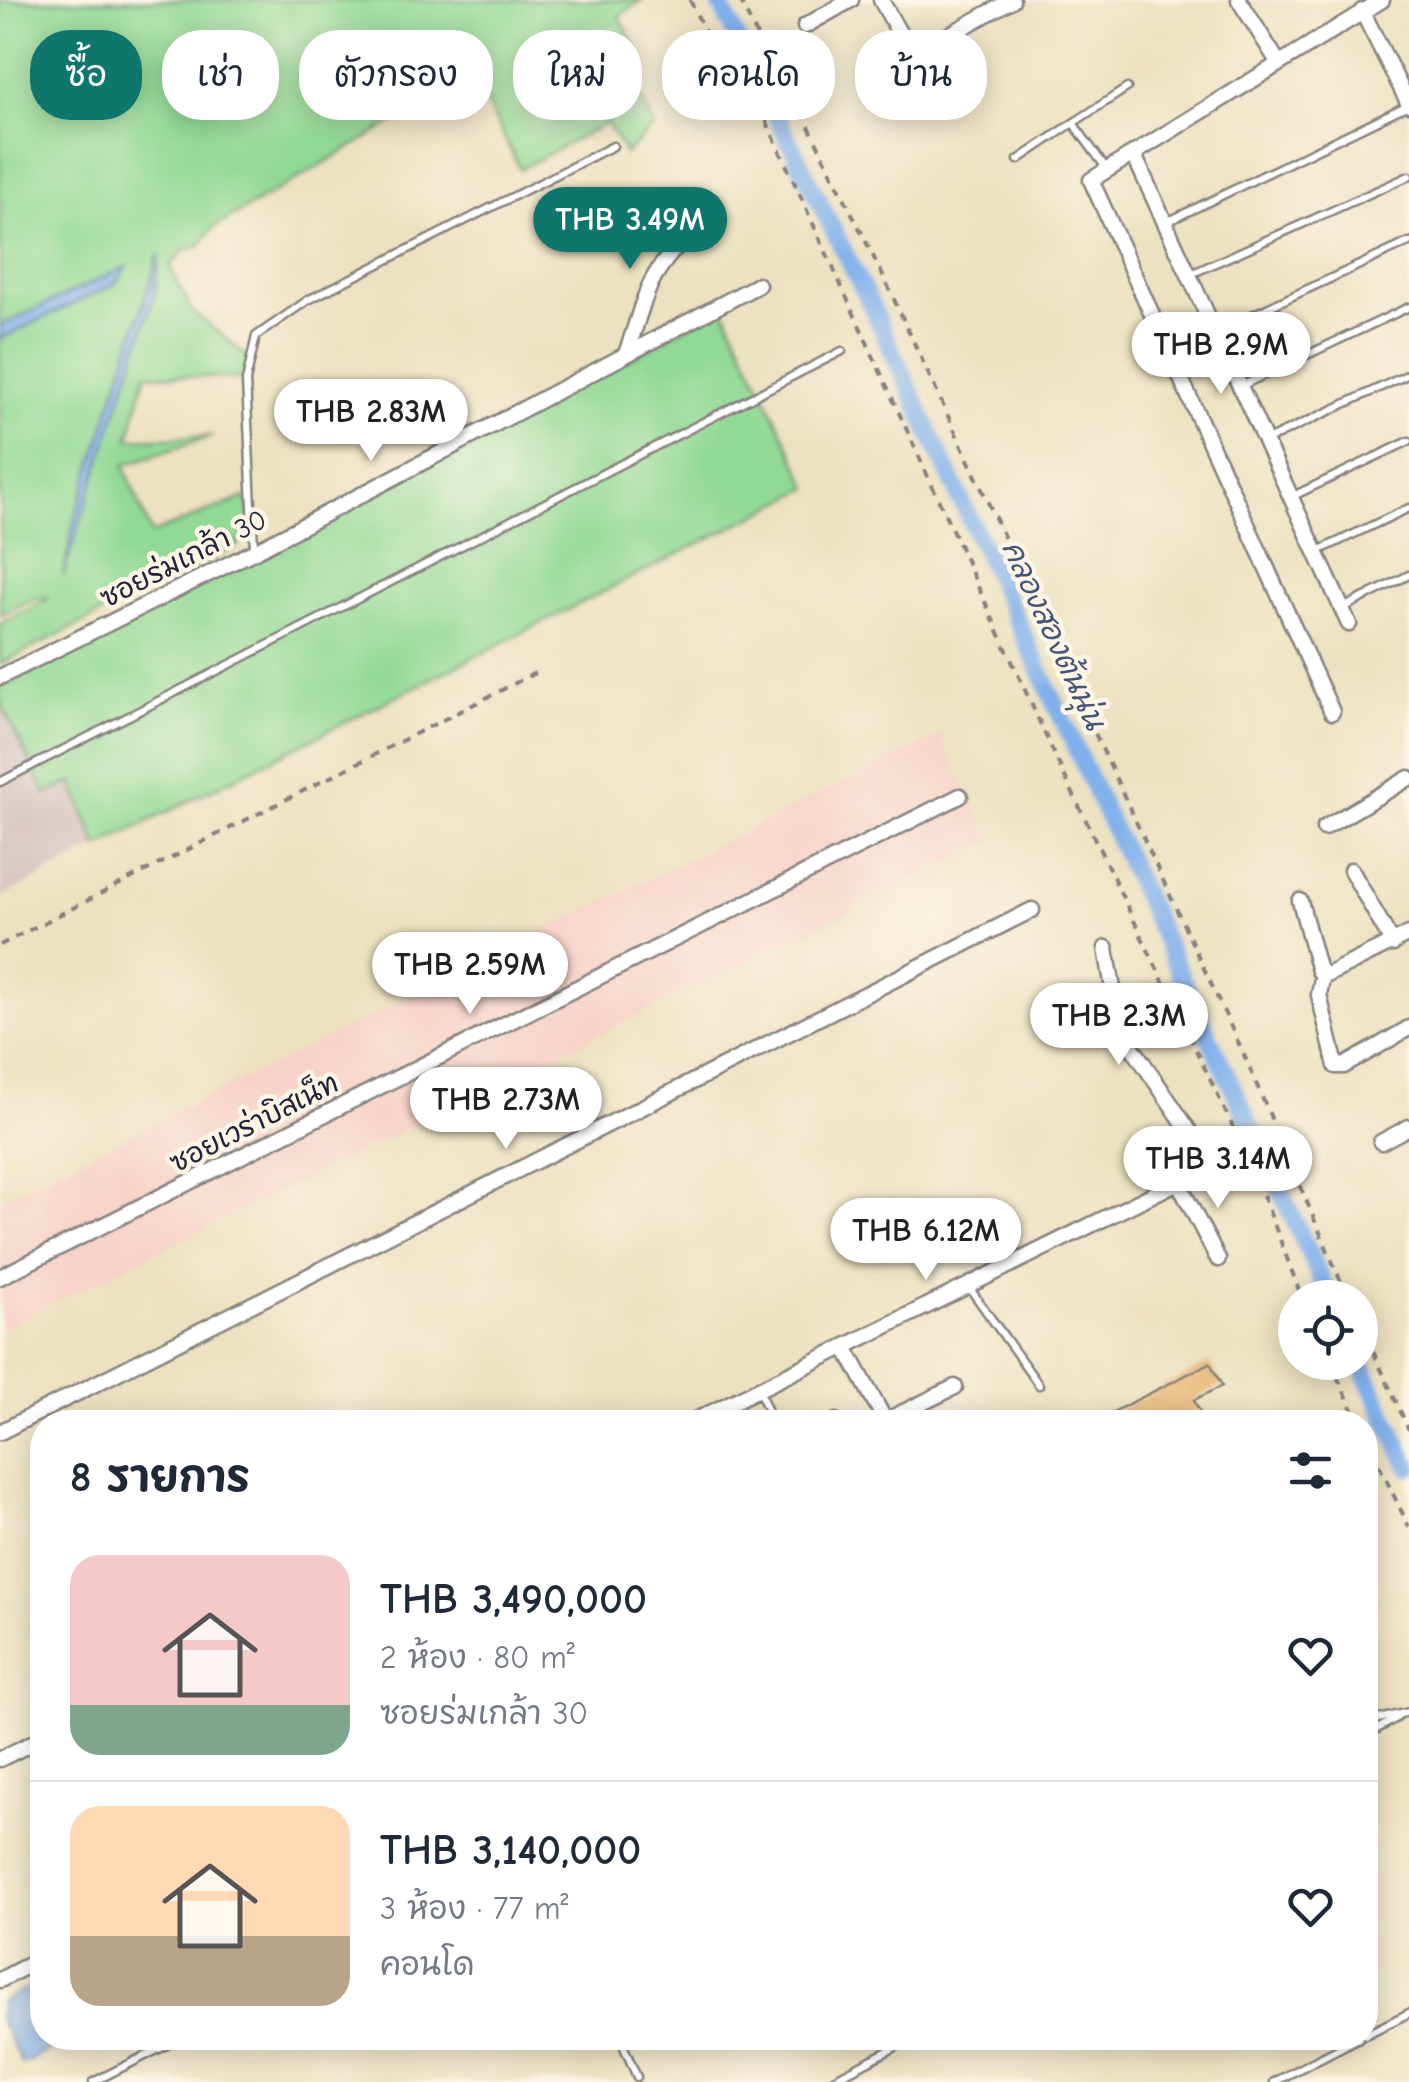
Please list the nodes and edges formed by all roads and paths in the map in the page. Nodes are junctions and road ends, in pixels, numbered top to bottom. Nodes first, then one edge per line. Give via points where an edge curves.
1 (690, 0) edge
2 (740, 0) edge
3 (851, 0) edge
4 (881, 0) edge
5 (1012, 0) edge
6 (1239, 0) edge
7 (1382, 0) edge
8 (1362, 10) junction
9 (806, 26) dead end
10 (1278, 62) junction
11 (1404, 80) edge
12 (1127, 88) dead end
13 (1409, 104) edge
14 (1073, 122) junction
15 (613, 146) dead end
16 (1133, 153) junction
17 (1018, 160) dead end
18 (1107, 169) junction
19 (1409, 176) edge
20 (1165, 224) junction
21 (694, 229) dead end
22 (1409, 242) edge
23 (1189, 276) junction
24 (758, 285) dead end
25 (1409, 307) edge
26 (1215, 332) junction
27 (627, 351) junction
28 (842, 351) dead end
29 (1409, 374) edge
30 (1240, 386) junction
31 (1409, 441) edge
32 (1265, 442) junction
33 (1291, 497) junction
34 (1409, 508) edge
35 (254, 550) junction
36 (1316, 552) junction
37 (1409, 575) edge
38 (1342, 608) junction
39 (1349, 624) dead end
40 (537, 672) dead end
41 (0, 677) edge
42 (1332, 712) dead end
43 (1409, 778) edge
44 (0, 782) edge
45 (960, 796) dead end
46 (1324, 828) dead end
47 (1351, 870) dead end
48 (1300, 901) dead end
49 (1032, 910) dead end
50 (1409, 934) edge
51 (1393, 944) junction
52 (0, 945) edge
53 (1106, 948) dead end
54 (1323, 973) junction
55 (1409, 1028) edge
56 (1409, 1127) edge
57 (1380, 1142) dead end
58 (1178, 1182) junction
59 (1218, 1259) dead end
60 (0, 1277) edge
61 (1295, 1280) edge
62 (1340, 1280) edge
63 (968, 1286) junction
64 (845, 1347) junction
65 (1378, 1362) edge
66 (1338, 1380) edge
67 (1039, 1385) dead end
68 (954, 1387) dead end
69 (758, 1390) junction
70 (43, 1410) edge
71 (717, 1410) edge
72 (767, 1410) edge
73 (879, 1410) edge
74 (909, 1410) edge
75 (1352, 1410) edge
76 (30, 1417) edge
77 (1409, 1430) edge
78 (0, 1432) edge
79 (1378, 1463) edge
80 (1409, 1527) edge
81 (1406, 1713) edge
82 (1378, 1719) edge
83 (1378, 1729) edge
84 (30, 1744) edge
85 (0, 1758) edge
86 (30, 1964) edge
87 (0, 1980) edge
88 (1409, 2013) edge
89 (1378, 2028) edge
90 (157, 2050) edge
91 (625, 2050) edge
92 (890, 2050) edge
93 (1335, 2050) edge
94 (638, 2078) dead end
95 (93, 2082) edge
96 (828, 2082) edge
97 (1274, 2082) edge

1 - 61 path via 711,45 731,62 760,107 1055,756 1254,1171
2 - 62 path via 885,280
3 - 9 street
4 - 5 street via 907,48 918,52
6 - 10 street
7 - 8 street
8 - 10 street
8 - 11 street
10 - 16 street
11 - 13 street
12 - 14 lane
13 - 20 lane
14 - 17 lane
14 - 18 lane
15 - 35 lane via 308,300 256,336 246,381
16 - 18 street
16 - 20 street
18 - 42 street via 1090,183
19 - 23 lane
20 - 23 street
21 - 27 street via 652,276
22 - 26 lane
23 - 26 street
24 - 27 street, ซอยร่มเกล้า 30
25 - 30 lane
26 - 30 street
27 - 35 street, ซอยร่มเกล้า 30
28 - 44 lane
29 - 32 lane
30 - 32 street
31 - 33 lane
32 - 33 street
33 - 36 street
34 - 36 lane
35 - 41 street, ซอยร่มเกล้า 30
36 - 38 street
37 - 38 lane
38 - 39 street
40 - 52 path
43 - 46 street
45 - 60 street, ซอยเวร่าบิสเน็ท
47 - 51 street
48 - 54 street
49 - 70 street
50 - 51 street
51 - 54 street via 1342,971
53 - 58 street via 1128,1041 1196,1141 1194,1164
54 - 55 street via 1320,996 1336,1066
56 - 57 street
58 - 59 street
58 - 63 street
63 - 64 street
63 - 67 lane
64 - 69 street
64 - 73 street
65 - 77 path
66 - 75 path
68 - 74 street
69 - 71 street
69 - 72 lane
76 - 78 street
79 - 80 path
81 - 82 lane
81 - 83 lane
84 - 85 street
86 - 87 street
88 - 89 lane
90 - 95 lane
91 - 94 lane
92 - 96 lane
93 - 97 lane

